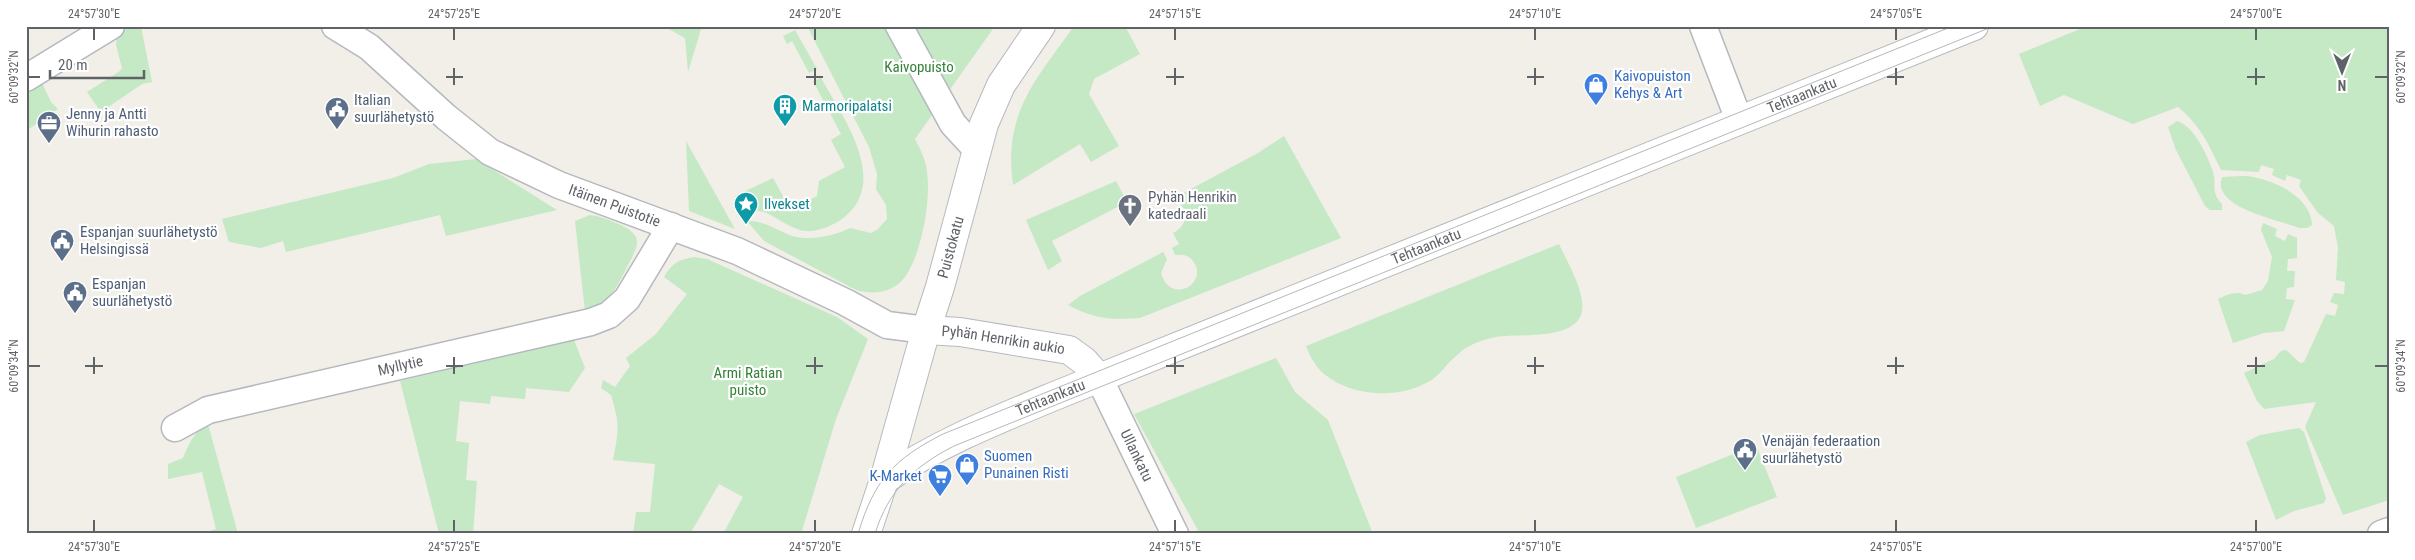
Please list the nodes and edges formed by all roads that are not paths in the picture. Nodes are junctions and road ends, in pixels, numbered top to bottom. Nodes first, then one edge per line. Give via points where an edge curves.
1 (110, 26) edge
2 (335, 26) edge
3 (899, 26) edge
4 (1041, 26) edge
5 (1703, 26) edge
6 (1974, 26) edge
7 (26, 78) edge
8 (1739, 120) junction
9 (976, 149) junction
10 (671, 226) junction
11 (926, 330) junction
12 (1099, 378) junction
13 (176, 428) dead end
14 (884, 480) junction
15 (2389, 531) edge
16 (866, 534) edge
17 (1175, 534) edge
18 (2381, 534) edge

1 - 7 street
2 - 10 street, Itäinen Puistotie via 370,47 446,117 490,152 559,185
3 - 9 street via 953,124
4 - 9 street, Puistokatu via 1001,85
5 - 8 street
6 - 8 street, Tehtaankatu
8 - 12 street, Tehtaankatu
9 - 11 street, Puistokatu
10 - 11 street, Itäinen Puistotie via 737,251 887,325
10 - 13 street, Myllytie via 627,299 609,316 208,410
11 - 12 street, Pyhän Henrikin aukio via 960,332 1069,350
11 - 14 street, Puistokatu
12 - 14 street, Tehtaankatu via 952,439
12 - 17 street, Ullankatu
14 - 16 street, Puistokatu
15 - 18 street

